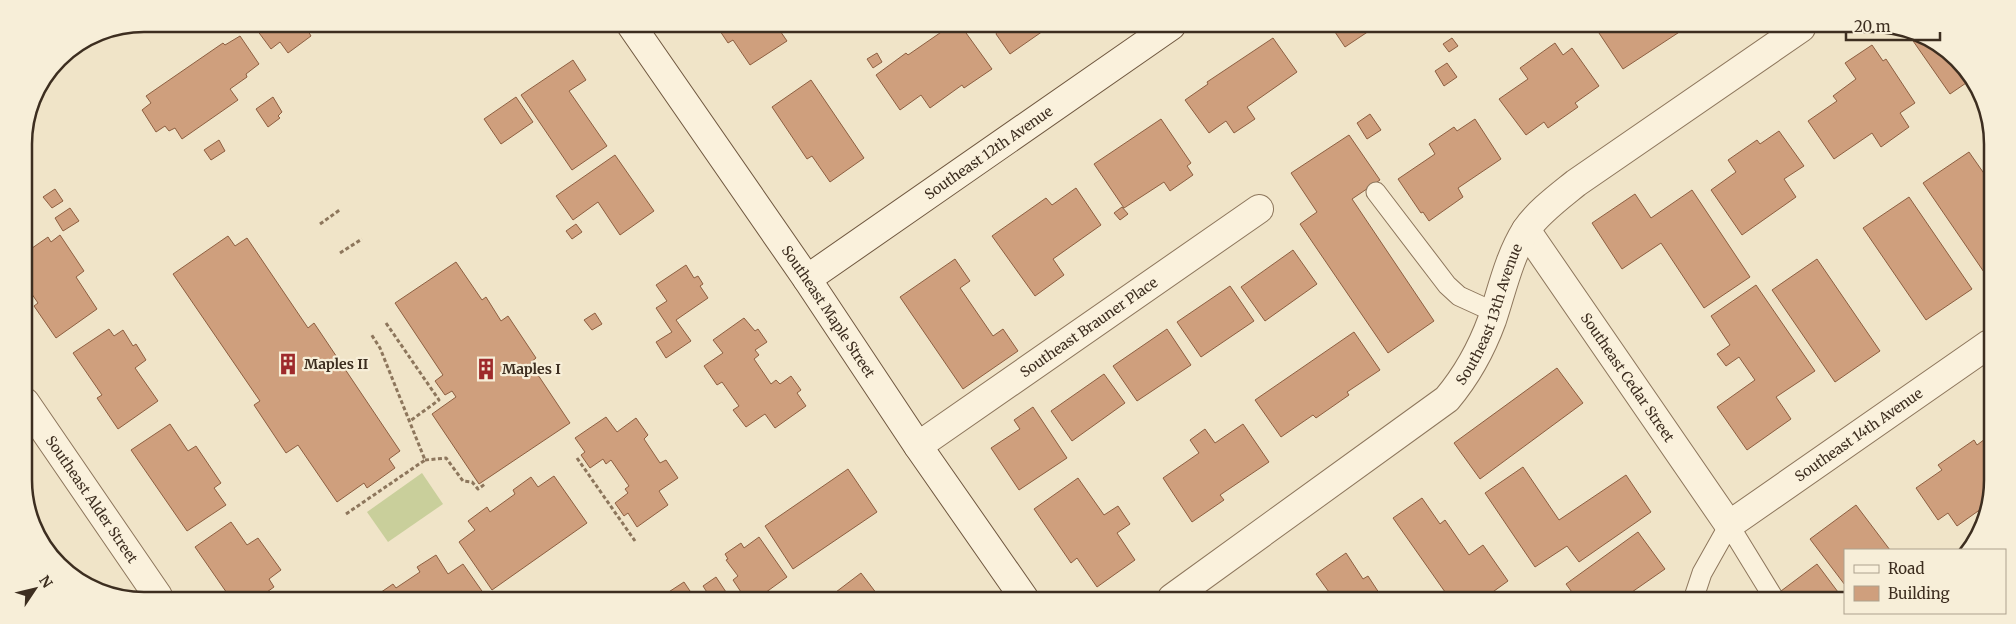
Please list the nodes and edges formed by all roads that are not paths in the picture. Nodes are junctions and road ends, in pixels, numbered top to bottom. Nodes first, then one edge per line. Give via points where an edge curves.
1 (636, 32) edge
2 (1162, 32) edge
3 (1795, 32) edge
4 (1376, 192) dead end
5 (1259, 209) dead end
6 (1526, 230) junction
7 (807, 279) junction
8 (1494, 312) junction
9 (1984, 347) edge
10 (32, 411) edge
11 (918, 446) junction
12 (1729, 525) junction
13 (1019, 591) edge
14 (1181, 591) edge
15 (1696, 591) edge
16 (1770, 591) edge
17 (155, 592) edge

1 - 7 street, Southeast Maple Street
2 - 7 street, Southeast 12th Avenue
3 - 6 street, Southeast 13th Avenue via 1576,183 1552,202
4 - 8 lane via 1447,285 1460,296
5 - 11 street, Southeast Brauner Place
6 - 8 street, Southeast 13th Avenue via 1510,264
6 - 12 street, Southeast Cedar Street
7 - 11 street, Southeast Maple Street
8 - 14 street, Southeast 13th Avenue via 1479,351 1447,399
9 - 12 street, Southeast 14th Avenue
10 - 17 street, Southeast Alder Street
11 - 13 street, Southeast Maple Street
12 - 15 lane via 1702,573
12 - 16 lane

